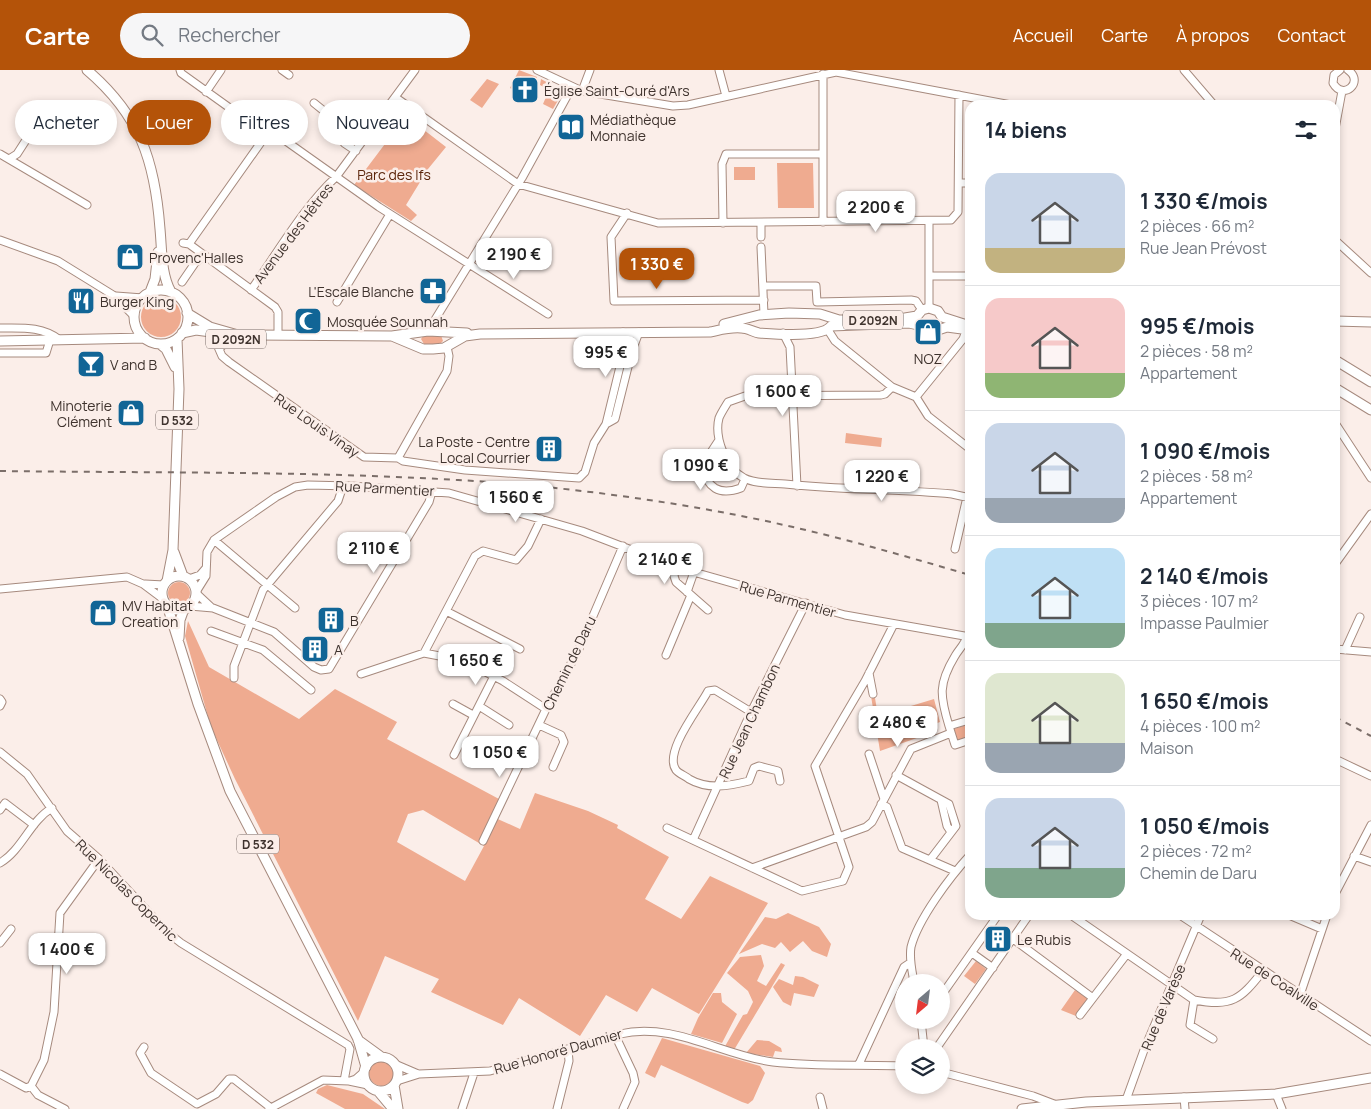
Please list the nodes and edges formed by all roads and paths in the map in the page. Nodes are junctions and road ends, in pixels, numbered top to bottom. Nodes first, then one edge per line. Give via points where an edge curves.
1 (87, 70) edge
2 (220, 70) edge
3 (282, 70) edge
4 (415, 70) edge
5 (537, 70) edge
6 (590, 70) edge
7 (720, 70) edge
8 (1184, 70) edge
9 (1340, 70) edge
10 (1348, 70) edge
11 (180, 71) edge
12 (836, 71) edge
13 (823, 74) junction
14 (289, 75) dead end
15 (572, 87) junction
16 (582, 91) junction
17 (1342, 91) junction
18 (206, 92) junction
19 (958, 95) junction
20 (726, 96) junction
21 (395, 97) junction
22 (1208, 97) junction
23 (984, 100) edge
24 (1206, 100) edge
25 (1210, 100) edge
26 (221, 102) edge
27 (1340, 102) edge
28 (314, 103) dead end
29 (23, 145) edge
30 (259, 145) edge
31 (291, 145) edge
32 (356, 151) junction
33 (0, 154) edge
34 (822, 154) junction
35 (9, 159) junction
36 (336, 178) junction
37 (959, 183) junction
38 (965, 183) edge
39 (518, 184) junction
40 (87, 205) dead end
41 (627, 213) junction
42 (390, 214) junction
43 (929, 221) junction
44 (824, 222) junction
45 (761, 223) junction
46 (723, 224) junction
47 (160, 229) junction
48 (761, 237) dead end
49 (0, 240) edge
50 (1340, 245) edge
51 (761, 247) dead end
52 (205, 255) junction
53 (469, 263) junction
54 (1371, 273) edge
55 (929, 276) junction
56 (965, 276) edge
57 (182, 282) dead end
58 (764, 286) junction
59 (251, 290) junction
60 (171, 292) junction
61 (146, 295) junction
62 (113, 296) junction
63 (764, 300) junction
64 (337, 302) dead end
65 (187, 313) junction
66 (548, 314) dead end
67 (764, 314) junction
68 (922, 315) junction
69 (942, 317) junction
70 (436, 318) junction
71 (134, 319) junction
72 (750, 319) junction
73 (1371, 322) edge
74 (1340, 323) edge
75 (965, 326) edge
76 (829, 327) junction
77 (0, 328) edge
78 (941, 328) junction
79 (965, 328) edge
80 (752, 330) junction
81 (428, 331) junction
82 (443, 332) junction
83 (623, 332) junction
84 (639, 332) junction
85 (694, 332) junction
86 (212, 333) junction
87 (783, 333) junction
88 (278, 334) junction
89 (416, 334) junction
90 (480, 334) junction
91 (796, 334) junction
92 (965, 334) edge
93 (179, 336) junction
94 (290, 336) junction
95 (392, 336) junction
96 (145, 338) junction
97 (230, 338) junction
98 (116, 339) junction
99 (50, 340) junction
100 (0, 341) edge
101 (60, 341) junction
102 (160, 344) junction
103 (416, 344) junction
104 (449, 345) junction
105 (790, 347) junction
106 (220, 349) junction
107 (628, 350) junction
108 (0, 353) edge
109 (1340, 363) edge
110 (178, 372) junction
111 (1371, 382) edge
112 (892, 387) junction
113 (1340, 391) edge
114 (793, 396) junction
115 (916, 397) junction
116 (1371, 410) edge
117 (1340, 431) edge
118 (719, 440) junction
119 (965, 446) edge
120 (398, 458) junction
121 (1371, 478) edge
122 (745, 479) junction
123 (343, 486) junction
124 (797, 486) junction
125 (432, 491) junction
126 (965, 497) edge
127 (965, 509) edge
128 (1371, 514) edge
129 (541, 519) junction
130 (214, 540) junction
131 (623, 546) junction
132 (954, 548) dead end
133 (173, 550) junction
134 (1340, 557) edge
135 (206, 567) junction
136 (676, 567) junction
137 (694, 572) junction
138 (186, 578) junction
139 (165, 583) junction
140 (143, 584) junction
141 (267, 584) junction
142 (0, 589) edge
143 (196, 593) junction
144 (689, 594) junction
145 (165, 602) junction
146 (806, 603) junction
147 (187, 608) junction
148 (213, 608) junction
149 (295, 608) dead end
150 (708, 610) dead end
151 (448, 612) junction
152 (1360, 617) dead end
153 (251, 623) junction
154 (894, 624) junction
155 (210, 631) dead end
156 (965, 636) edge
157 (179, 640) junction
158 (965, 641) edge
159 (243, 643) junction
160 (520, 649) dead end
161 (1340, 650) edge
162 (1345, 650) junction
163 (1371, 652) edge
164 (424, 653) junction
165 (666, 654) dead end
166 (869, 673) junction
167 (361, 674) dead end
168 (494, 676) junction
169 (234, 678) dead end
170 (311, 690) dead end
171 (873, 694) dead end
172 (0, 699) edge
173 (453, 704) dead end
174 (0, 706) edge
175 (478, 706) junction
176 (546, 709) junction
177 (751, 712) junction
178 (473, 715) junction
179 (965, 722) edge
180 (509, 725) dead end
181 (539, 725) junction
182 (950, 730) junction
183 (965, 742) edge
184 (0, 752) edge
185 (870, 754) dead end
186 (454, 755) dead end
187 (1340, 761) edge
188 (553, 767) dead end
189 (896, 776) junction
190 (1371, 776) edge
191 (780, 781) dead end
192 (718, 786) junction
193 (883, 801) junction
194 (52, 808) junction
195 (0, 810) edge
196 (34, 825) junction
197 (1371, 825) edge
198 (666, 828) dead end
199 (839, 838) junction
200 (483, 840) dead end
201 (693, 840) junction
202 (1354, 856) junction
203 (99, 859) junction
204 (930, 860) junction
205 (965, 860) edge
206 (1371, 862) edge
207 (0, 863) edge
208 (752, 868) junction
209 (955, 871) junction
210 (1340, 884) edge
211 (995, 920) edge
212 (1026, 920) edge
213 (1078, 920) edge
214 (1187, 920) edge
215 (1199, 920) edge
216 (1301, 920) edge
217 (1325, 920) edge
218 (1196, 926) junction
219 (11, 929) dead end
220 (1322, 929) junction
221 (1013, 939) junction
222 (0, 943) edge
223 (972, 953) junction
224 (1126, 954) junction
225 (910, 964) junction
226 (993, 968) junction
227 (1263, 971) junction
228 (912, 974) edge
229 (950, 984) edge
230 (1172, 984) junction
231 (1300, 995) junction
232 (1093, 998) junction
233 (1194, 1000) junction
234 (1080, 1016) dead end
235 (615, 1035) junction
236 (358, 1039) junction
237 (943, 1039) edge
238 (1213, 1039) dead end
239 (1371, 1041) edge
240 (144, 1047) dead end
241 (568, 1050) junction
242 (380, 1056) junction
243 (859, 1064) junction
244 (396, 1066) junction
245 (895, 1066) edge
246 (365, 1069) junction
247 (474, 1073) junction
248 (0, 1074) edge
249 (419, 1074) junction
250 (950, 1074) edge
251 (1371, 1078) edge
252 (347, 1081) junction
253 (396, 1083) junction
254 (368, 1085) junction
255 (31, 1086) junction
256 (378, 1091) junction
257 (1016, 1092) junction
258 (1276, 1094) junction
259 (1033, 1096) junction
260 (820, 1097) dead end
261 (1184, 1097) junction
262 (1126, 1100) junction
263 (1054, 1104) junction
264 (1034, 1106) junction
265 (1084, 1106) edge
266 (270, 1108) edge
267 (65, 1109) edge
268 (393, 1109) edge
269 (398, 1109) edge
270 (462, 1109) edge
271 (557, 1109) edge
272 (623, 1109) edge
273 (823, 1109) edge
274 (1022, 1109) edge
275 (1185, 1109) edge
276 (1282, 1109) edge

1 - 47 main road via 121,105 145,146 155,183
2 - 18 street
3 - 14 street
4 - 21 street, Avenue des Hêtres
5 - 15 street
6 - 16 street
7 - 20 street
8 - 22 street
9 - 17 street via 1334,74 1333,83
10 - 17 street via 1353,74 1355,83 1348,91
11 - 18 street
12 - 13 street
12 - 19 street
13 - 20 street
13 - 34 street via 825,145
15 - 16 street
15 - 39 street
16 - 20 street via 672,106
17 - 27 street
18 - 26 street
19 - 23 street
19 - 37 street
21 - 32 street, Avenue des Hêtres
21 - 39 street
22 - 24 street
22 - 25 street
28 - 32 street via 345,128 344,143
29 - 35 street
30 - 52 street, Avenue des Hêtres via 186,244
31 - 36 street
32 - 36 street, Avenue des Hêtres
33 - 35 street
34 - 44 street
34 - 46 street via 726,154 722,164
35 - 40 street
36 - 42 street
36 - 59 street, Avenue des Hêtres via 303,217
37 - 38 street
37 - 43 street via 958,212 951,220
39 - 41 street
39 - 53 street
41 - 46 street via 658,223
41 - 63 street via 611,237 614,301
42 - 53 street
42 - 64 street
43 - 44 street
43 - 55 street
44 - 45 street
45 - 46 street
45 - 48 street
47 - 60 main road via 165,280
47 - 61 main road via 155,279
49 - 62 street via 58,261
50 - 54 street
51 - 58 street
52 - 57 street
52 - 59 street, Avenue des Hêtres
53 - 66 street
53 - 70 street
55 - 56 street
55 - 68 street
58 - 63 street
58 - 68 street via 816,286 817,302 911,300 916,301
59 - 88 street, Avenue des Hêtres via 278,312
60 - 61 main road via 164,290
60 - 65 main road via 179,296
61 - 62 street
61 - 71 main road via 135,309
62 - 71 street
63 - 67 street
65 - 88 main road, D 2092N via 210,327 231,334
65 - 93 main road via 187,324
67 - 72 main road
67 - 76 main road via 810,313
68 - 69 main road via 938,311
68 - 76 main road, D 2092N via 909,323
68 - 78 main road via 921,330 929,333
69 - 75 main road
69 - 78 main road
70 - 81 street
70 - 82 street
71 - 96 main road via 136,328
71 - 98 main road via 129,331
72 - 80 main road
72 - 85 main road
73 - 74 main road
76 - 91 main road
76 - 112 street
77 - 101 street via 38,329 51,333
78 - 79 main road
80 - 85 main road via 734,328
80 - 87 main road
81 - 82 main road
81 - 89 main road
82 - 90 main road
82 - 104 main road
83 - 84 main road
83 - 90 main road
83 - 107 street
84 - 85 main road
84 - 107 street
86 - 93 main road, D 2092N via 196,330
86 - 97 main road, D 2092N
86 - 106 street, Rue Louis Vinay
87 - 91 main road
87 - 105 street
88 - 94 main road, D 2092N
89 - 95 main road, D 2092N
89 - 103 main road
90 - 104 main road via 465,336
91 - 105 street
92 - 115 street
93 - 102 main road
93 - 110 main road, D 532
94 - 95 main road, D 2092N
94 - 97 main road, D 2092N via 284,339
95 - 103 main road, D 2092N
96 - 98 main road
96 - 102 main road
97 - 106 street
98 - 101 main road
99 - 100 main road
99 - 101 main road
99 - 108 street via 46,353
102 - 110 main road, D 532
103 - 104 main road via 423,349
104 - 120 street via 447,371
105 - 114 street
106 - 120 street, Rue Louis Vinay via 229,362 364,457
107 - 120 street, Rue Louis Vinay via 606,424 594,443 585,472 579,478 456,469
109 - 111 main road
110 - 133 main road, D 532
112 - 114 street via 881,395
112 - 115 street
113 - 116 main road
114 - 118 street via 745,396 728,402 719,418
114 - 124 street
115 - 119 street via 928,416
117 - 121 street
118 - 122 street via 727,460
118 - 122 street via 702,466 705,479 714,488 728,493 741,488
122 - 124 street
123 - 125 street, Rue Parmentier
123 - 130 street, Rue Parmentier via 308,485 285,492
123 - 141 street via 338,500
124 - 126 street via 916,491
125 - 129 street, Rue Parmentier via 450,493
125 - 153 street via 429,502 329,669 318,669 274,632
127 - 132 street
128 - 134 street
129 - 131 street, Rue Parmentier
129 - 151 street via 528,546 516,560 483,550 478,553
130 - 135 street via 207,552
130 - 141 street
131 - 136 street, Rue Parmentier
131 - 176 street, Chemin de Daru via 578,651
133 - 138 main road, D 532
133 - 139 main road, D 532
135 - 138 street via 200,575
135 - 143 street via 206,576
136 - 137 street, Rue Parmentier
136 - 144 street via 676,582
137 - 144 street
137 - 146 street, Rue Parmentier
138 - 139 main road via 177,576
138 - 143 main road
139 - 140 street
139 - 145 main road
140 - 142 street via 127,577 117,577
140 - 145 street
141 - 149 street
141 - 153 street
143 - 147 main road
143 - 148 street
144 - 150 street
144 - 165 street
145 - 147 main road via 175,610
145 - 157 main road, D 532
146 - 154 street, Rue Parmentier via 852,617
146 - 177 street, Rue Jean Chambon
147 - 148 street
147 - 157 main road, D 532 via 179,623
148 - 153 street
151 - 160 street
151 - 164 street
152 - 162 street
153 - 159 street
154 - 156 street, Rue Parmentier
154 - 166 street
155 - 159 street
157 - 236 main road, D 532 via 230,791
158 - 182 street via 940,689
159 - 169 street via 234,666
159 - 170 street via 263,650
161 - 162 street
162 - 163 street
164 - 167 street
164 - 168 street via 468,663
166 - 171 street
166 - 199 street via 815,766
168 - 175 street
168 - 176 street
172 - 174 street
173 - 178 street
175 - 178 street
175 - 180 street
176 - 181 street, Chemin de Daru
177 - 192 street, Rue Jean Chambon
177 - 192 street via 715,690 708,691 684,727 673,762 677,771 694,781
178 - 186 street
179 - 182 street
181 - 188 street, Chemin de Daru via 561,735 564,742
181 - 200 street, Chemin de Daru
182 - 183 street via 954,745
182 - 189 street via 911,749
184 - 194 street, Rue Nicolas Copernic via 27,774
185 - 193 street
187 - 190 street
189 - 193 street
189 - 204 street via 949,804 956,826
191 - 192 street via 778,771 759,766 754,768 749,781 724,788
192 - 201 street, Rue Jean Chambon
193 - 199 street via 866,828
193 - 204 street via 902,848
194 - 196 street
194 - 203 street, Rue Nicolas Copernic via 67,831
195 - 196 street via 5,803
196 - 207 street via 9,858
197 - 202 street
198 - 201 street
199 - 208 street
199 - 208 street via 849,868 843,881 802,891
201 - 208 street
202 - 206 street
202 - 210 street
203 - 252 street, Rue Nicolas Copernic via 181,943 348,1045
203 - 255 street via 60,913 53,1019 44,1060
204 - 209 street
205 - 209 street
209 - 225 street via 921,926 911,947
211 - 223 street
212 - 221 street
213 - 224 street
214 - 218 street, Rue de Coalville
215 - 218 street, Rue de Varèse
216 - 220 street
217 - 220 street
218 - 227 street, Rue de Coalville
218 - 230 street, Rue de Varèse
219 - 222 street
220 - 231 street
221 - 226 street
221 - 232 street
223 - 226 street
223 - 229 street
224 - 230 street
224 - 232 street
225 - 228 street
225 - 243 street via 904,967
226 - 237 street
227 - 231 street, Rue de Coalville
227 - 233 street via 1246,993 1236,1000 1213,1004
230 - 233 street
230 - 262 street, Rue de Varèse
231 - 239 street, Rue de Coalville
232 - 234 street
233 - 238 street via 1190,1025
235 - 241 street, Rue Honoré Daumier
235 - 243 street, Rue Honoré Daumier via 658,1032 729,1053 774,1062
235 - 272 street via 635,1082
236 - 242 main road, D 532
236 - 246 main road, D 532
240 - 266 street via 140,1052 152,1073 197,1104 216,1094 228,1078 234,1079
241 - 247 street, Rue Honoré Daumier
241 - 271 street via 569,1061
242 - 244 main road via 390,1059
242 - 246 main road via 369,1062
243 - 245 street, Rue Honoré Daumier
244 - 249 street, Rue Honoré Daumier
244 - 253 main road
246 - 252 street via 356,1079
246 - 254 main road
247 - 249 street, Rue Honoré Daumier
247 - 270 street
248 - 255 street via 26,1088
249 - 253 street, Rue Honoré Daumier
250 - 257 street
251 - 258 main road
252 - 254 street
252 - 266 street via 323,1080
253 - 256 main road via 387,1090
253 - 269 main road
254 - 256 main road
255 - 267 street via 38,1095
256 - 268 main road
257 - 259 street
257 - 264 street
258 - 261 main road
258 - 276 street
259 - 263 street
259 - 264 street
260 - 273 street
261 - 262 main road
261 - 275 street
262 - 265 main road
263 - 264 main road
263 - 265 main road
264 - 274 main road

